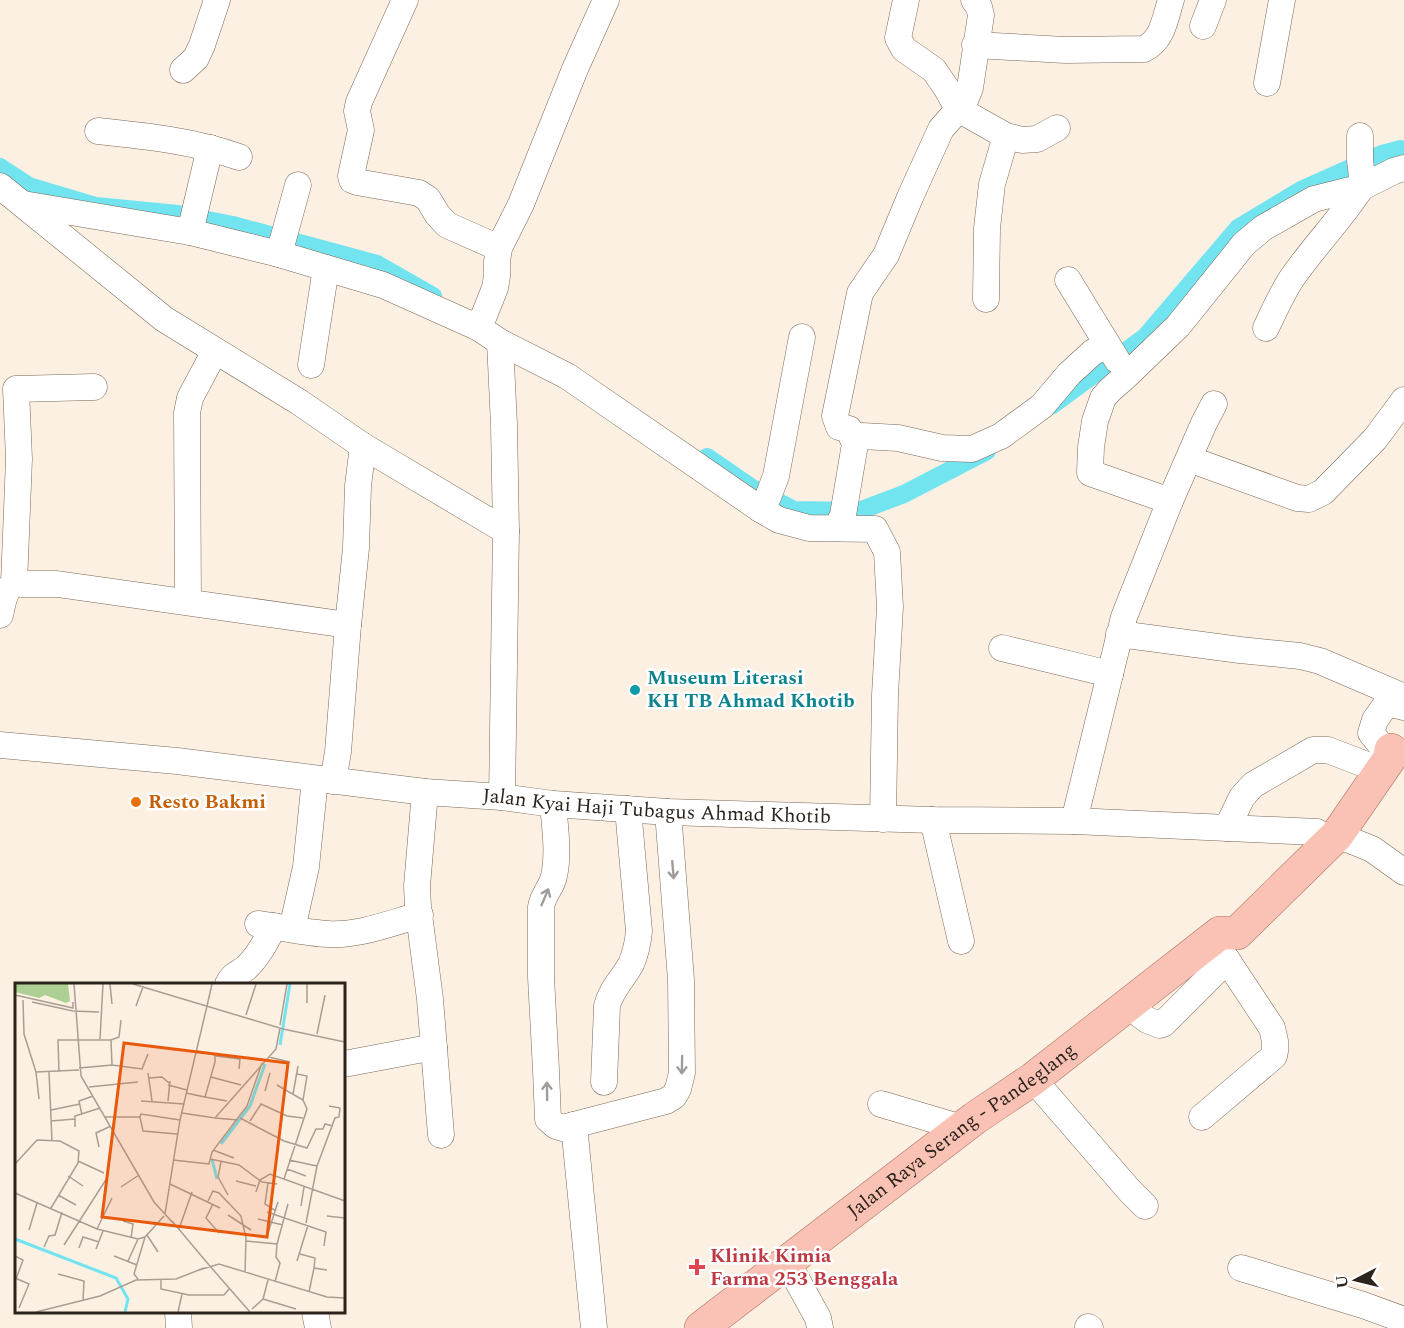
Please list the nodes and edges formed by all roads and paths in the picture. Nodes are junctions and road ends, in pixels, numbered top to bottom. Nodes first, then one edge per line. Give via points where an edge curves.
1 (217, 0) edge
2 (405, 0) edge
3 (606, 0) edge
4 (906, 0) edge
5 (974, 0) edge
6 (1171, 0) edge
7 (1213, 0) edge
8 (1282, 0) edge
9 (1203, 26) dead end
10 (975, 45) junction
11 (183, 70) dead end
12 (1267, 83) dead end
13 (958, 109) junction
14 (1058, 128) dead end
15 (98, 131) dead end
16 (1006, 136) junction
17 (210, 148) junction
18 (239, 157) dead end
19 (1361, 167) junction
20 (1404, 168) edge
21 (298, 185) dead end
22 (0, 186) edge
23 (23, 204) junction
24 (192, 223) junction
25 (282, 245) junction
26 (499, 248) junction
27 (326, 268) junction
28 (1068, 280) dead end
29 (986, 299) dead end
30 (480, 326) junction
31 (1266, 328) dead end
32 (802, 337) dead end
33 (500, 342) junction
34 (215, 351) junction
35 (1117, 362) junction
36 (311, 365) dead end
37 (94, 387) dead end
38 (1404, 400) edge
39 (1214, 404) dead end
40 (852, 437) junction
41 (363, 446) junction
42 (1189, 459) junction
43 (768, 494) junction
44 (1170, 501) junction
45 (842, 512) junction
46 (506, 531) junction
47 (14, 584) junction
48 (188, 601) junction
49 (0, 615) edge
50 (348, 625) junction
51 (1119, 634) junction
52 (1002, 648) dead end
53 (1110, 674) junction
54 (1404, 697) edge
55 (1404, 707) edge
56 (0, 745) edge
57 (1389, 750) edge
58 (324, 780) junction
59 (425, 792) junction
60 (502, 797) junction
61 (553, 804) junction
62 (628, 809) junction
63 (668, 812) junction
64 (883, 819) junction
65 (933, 820) junction
66 (1074, 821) junction
67 (1227, 828) junction
68 (1327, 834) junction
69 (1404, 873) edge
70 (420, 915) junction
71 (274, 927) junction
72 (961, 941) dead end
73 (1219, 945) junction
74 (228, 983) edge
75 (434, 1047) junction
76 (345, 1064) edge
77 (1034, 1079) junction
78 (604, 1082) dead end
79 (881, 1104) dead end
80 (1202, 1116) dead end
81 (574, 1125) junction
82 (962, 1128) junction
83 (441, 1136) dead end
84 (1144, 1206) dead end
85 (787, 1262) junction
86 (1241, 1268) dead end
87 (178, 1313) edge
88 (315, 1313) edge
89 (1404, 1320) edge
90 (179, 1328) edge
91 (318, 1328) edge
92 (594, 1328) edge
93 (701, 1328) edge
94 (820, 1328) edge

1 - 11 street via 202,45
2 - 26 street via 359,102 361,130 352,180 419,194 428,199 447,225
3 - 26 street
4 - 13 street via 898,38 904,49 934,70
5 - 10 street via 981,15
6 - 10 street via 1159,36 1144,49
7 - 9 street
8 - 12 street
10 - 13 street via 970,87
13 - 16 street
13 - 40 street via 941,129 886,255 860,293 835,416 839,427 849,429
14 - 16 street via 1037,138
15 - 17 street
16 - 29 street via 992,184
17 - 18 street
17 - 24 street
19 - 20 street via 1394,171
19 - 31 street via 1339,220 1290,280
19 - 35 street via 1263,228 1244,244 1178,326
21 - 25 street
22 - 23 street
23 - 24 street
23 - 34 street via 164,319
24 - 25 street
25 - 27 street
26 - 30 street via 497,276
27 - 30 street via 383,285
27 - 36 street
28 - 35 street
30 - 33 street
32 - 43 street
33 - 43 street via 567,376
33 - 46 street
34 - 41 street
34 - 48 street via 190,398 187,413
35 - 40 street via 1093,352 1042,406 1001,436 972,449 942,448 898,438
35 - 44 street via 1110,390 1095,421 1090,473
37 - 47 street via 16,388 19,459
38 - 42 street via 1375,439 1323,492 1309,499
39 - 42 street
40 - 45 street via 855,444
41 - 46 street
41 - 50 street
42 - 44 street
43 - 45 street via 779,520 809,528
44 - 51 street
45 - 64 street via 875,529 887,552 890,607
46 - 60 street
47 - 48 street via 57,584
47 - 49 street via 6,591
48 - 50 street
50 - 58 street via 338,753
51 - 53 street
51 - 54 street via 1300,656
52 - 53 street
53 - 66 street
55 - 57 street via 1387,703 1375,720 1371,733
56 - 58 street, Jalan Kyai Haji Tubagus Ahmad Khotib via 177,761
57 - 67 street via 1313,750 1253,785 1242,796
57 - 68 main road, Jalan Raya Serang - Pandeglang via 1390,758
58 - 59 street, Jalan Kyai Haji Tubagus Ahmad Khotib
58 - 71 street via 306,867
59 - 60 street, Jalan Kyai Haji Tubagus Ahmad Khotib
59 - 70 street via 417,886
60 - 61 street, Jalan Kyai Haji Tubagus Ahmad Khotib
61 - 62 street, Jalan Kyai Haji Tubagus Ahmad Khotib
81 -> 61 street via 562,1128 548,1119 540,915 557,858
62 - 63 street, Jalan Kyai Haji Tubagus Ahmad Khotib
62 - 78 street via 639,931 631,964 607,1006
63 - 64 street, Jalan Kyai Haji Tubagus Ahmad Khotib
63 -> 81 street via 681,980 682,1073 678,1089 666,1101
64 - 65 street, Jalan Kyai Haji Tubagus Ahmad Khotib
65 - 66 street, Jalan Kyai Haji Tubagus Ahmad Khotib
65 - 72 street
66 - 67 street, Jalan Kyai Haji Tubagus Ahmad Khotib
67 - 68 street, Jalan Kyai Haji Tubagus Ahmad Khotib
68 - 69 street, Jalan Kyai Haji Tubagus Ahmad Khotib via 1372,849
68 - 73 main road, Jalan Raya Serang - Pandeglang via 1224,915
70 - 71 street via 345,933
70 - 75 street
71 - 74 street via 246,968
73 - 77 main road, Jalan Raya Serang - Pandeglang via 1128,1005
73 - 80 street via 1272,1028 1275,1051 1274,1056
75 - 76 street
75 - 83 street
77 - 82 main road, Jalan Raya Serang - Pandeglang
77 - 84 street
79 - 82 street
81 - 92 street
82 - 85 main road, Jalan Raya Serang - Pandeglang
85 - 93 main road, Jalan Raya Serang - Pandeglang
85 - 94 street
86 - 89 street
87 - 90 street
88 - 91 street

